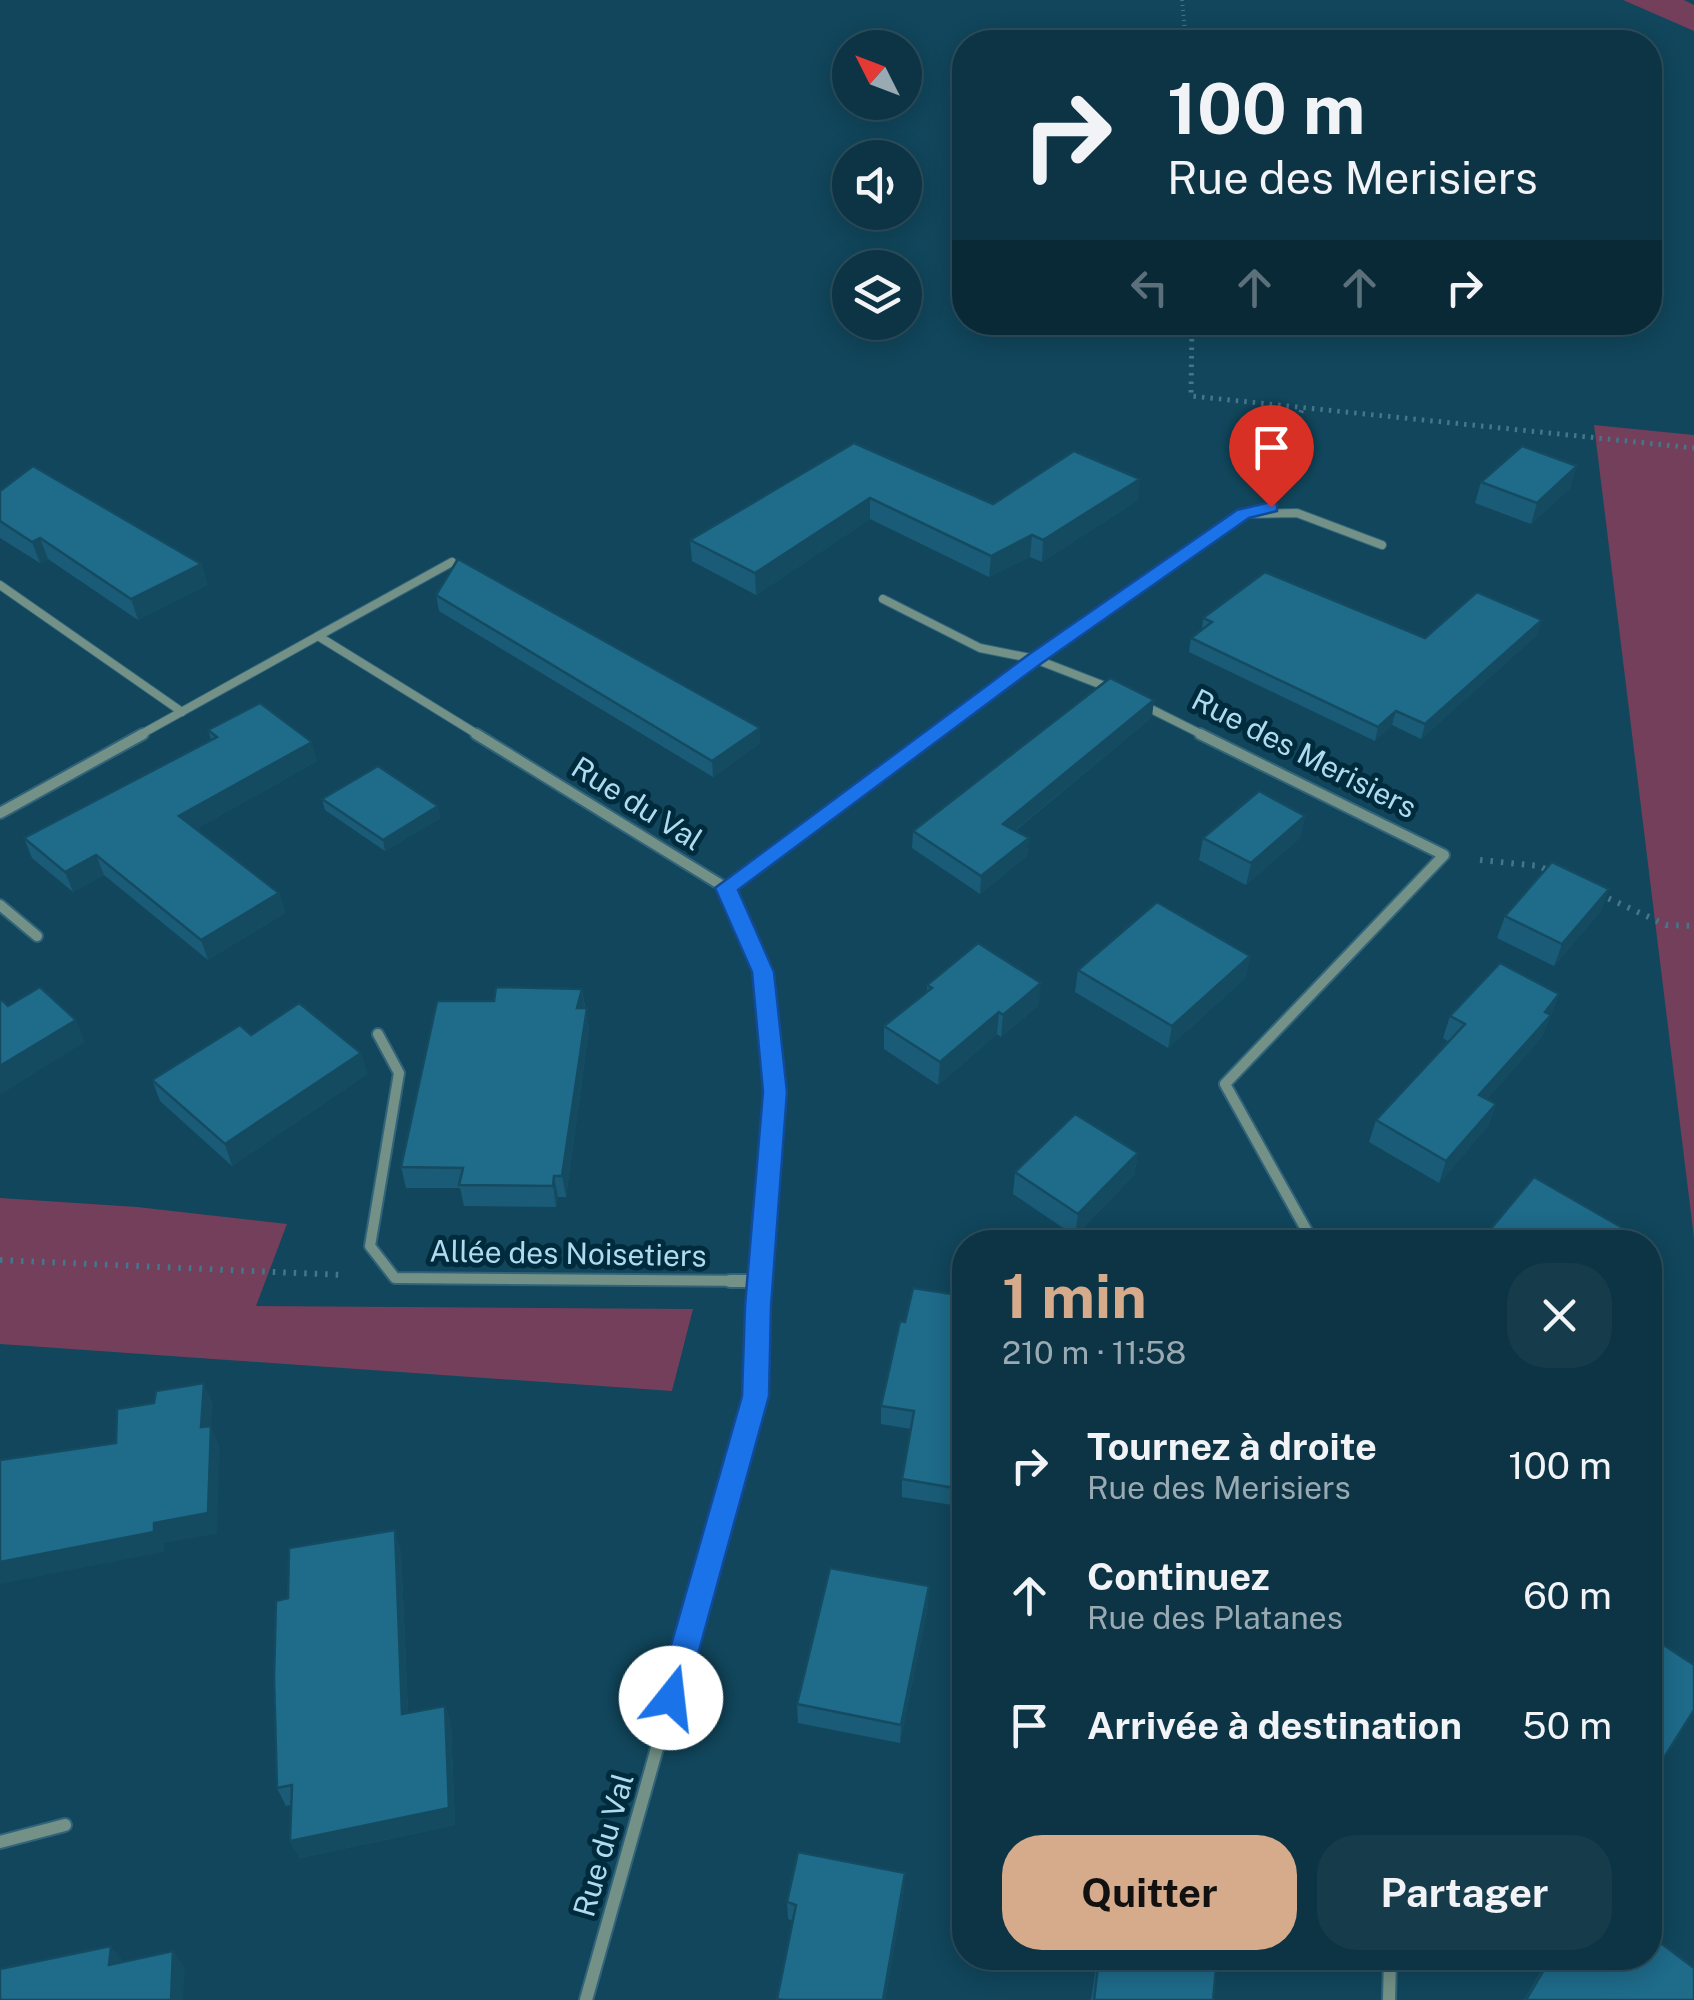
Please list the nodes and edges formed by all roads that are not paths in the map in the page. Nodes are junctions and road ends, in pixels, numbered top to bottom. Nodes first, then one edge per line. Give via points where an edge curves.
1 (1382, 545) dead end
2 (452, 562) edge
3 (0, 585) edge
4 (883, 599) dead end
5 (318, 636) junction
6 (1035, 659) junction
7 (182, 712) junction
8 (0, 813) edge
9 (726, 888) junction
10 (0, 905) edge
11 (37, 936) dead end
12 (378, 1034) dead end
13 (1306, 1230) edge
14 (760, 1281) junction
15 (65, 1825) dead end
16 (0, 1842) edge
17 (1390, 1970) edge
18 (586, 2000) edge
19 (1390, 2000) edge

1 - 6 street via 1310,515 1271,507 1243,514
2 - 5 street
3 - 7 street
4 - 6 street, Rue des Merisiers via 980,648
5 - 7 street
5 - 9 street, Rue du Val
6 - 9 street
6 - 13 street, Rue des Merisiers via 1092,679 1444,856 1225,1084
7 - 8 street
9 - 14 street, Rue du Val via 763,972 775,1092
10 - 11 street
12 - 14 street, Allée des Noisetiers via 399,1073 370,1246 395,1278
14 - 18 street, Rue du Val via 756,1396
15 - 16 street
17 - 19 street

